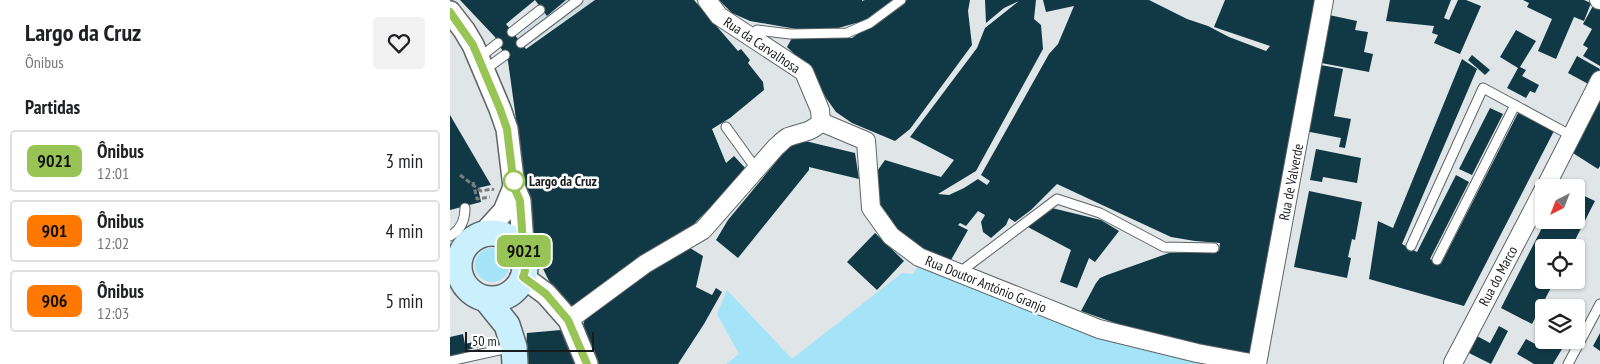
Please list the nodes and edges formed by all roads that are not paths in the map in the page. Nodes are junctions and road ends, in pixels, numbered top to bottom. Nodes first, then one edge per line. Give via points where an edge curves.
1 (578, 0) edge
2 (707, 0) edge
3 (901, 0) edge
4 (1324, 0) edge
5 (540, 10) dead end
6 (450, 12) edge
7 (512, 32) dead end
8 (750, 38) junction
9 (498, 43) dead end
10 (521, 43) dead end
11 (505, 55) dead end
12 (481, 65) junction
13 (1600, 80) edge
14 (1514, 105) junction
15 (820, 122) junction
16 (726, 126) dead end
17 (1572, 136) junction
18 (757, 170) junction
19 (1549, 179) edge
20 (507, 190) junction
21 (1535, 206) edge
22 (465, 208) dead end
23 (484, 233) junction
24 (450, 236) edge
25 (1410, 246) dead end
26 (1214, 248) dead end
27 (1437, 260) dead end
28 (960, 272) junction
29 (454, 274) edge
30 (520, 276) junction
31 (486, 299) junction
32 (1600, 304) edge
33 (568, 320) junction
34 (512, 345) edge
35 (450, 362) edge
36 (587, 364) edge
37 (1257, 364) edge
38 (1454, 364) edge
39 (1568, 364) edge

1 - 10 lane
2 - 8 street, Rua da Carvalhosa via 719,16
3 - 8 lane via 870,23 847,34 757,30
4 - 37 street, Rua de Valverde
5 - 7 lane
6 - 12 street via 464,30
8 - 15 street, Rua da Carvalhosa via 804,72 820,110
9 - 12 lane
11 - 12 lane
12 - 20 street via 507,129
13 - 17 street, Rua do Marco
14 - 17 lane
14 - 25 lane via 1483,88
14 - 27 lane
15 - 18 street via 816,128 788,138 776,147
15 - 28 street, Rua Doutor António Granjo via 866,141 870,208 891,236 919,257
16 - 18 lane
17 - 19 street, Rua do Marco
18 - 33 street via 703,230 645,264
20 - 23 street via 504,211
20 - 30 street via 520,201
21 - 38 street, Rua do Marco
22 - 24 lane via 465,219
23 - 29 main road via 472,238 463,248
23 - 30 main road via 497,232 519,246
26 - 28 lane via 1164,247 1100,214 1057,199
28 - 37 street, Rua Doutor António Granjo via 1099,329
29 - 31 main road via 474,294
30 - 31 main road via 499,298
30 - 33 street via 546,294
30 - 34 main road
31 - 34 main road
32 - 39 lane
33 - 36 street
34 - 35 lane

